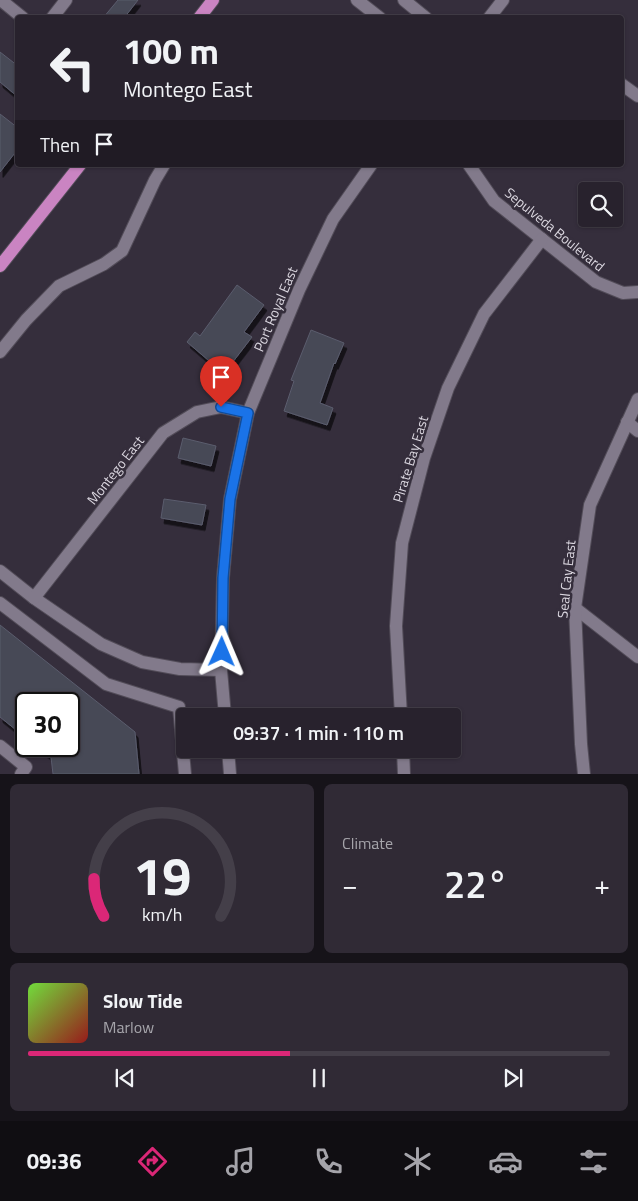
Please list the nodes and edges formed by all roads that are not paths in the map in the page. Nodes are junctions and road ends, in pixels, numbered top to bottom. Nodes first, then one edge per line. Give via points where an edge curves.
1 (66, 0) edge
2 (212, 0) edge
3 (358, 0) edge
4 (503, 0) edge
5 (2, 1) edge
6 (408, 8) edge
7 (19, 15) edge
8 (54, 15) edge
9 (200, 15) edge
10 (376, 15) edge
11 (421, 15) edge
12 (491, 15) edge
13 (624, 86) edge
14 (638, 96) edge
15 (78, 167) edge
16 (163, 167) edge
17 (370, 167) edge
18 (470, 167) edge
19 (542, 240) junction
20 (0, 266) edge
21 (638, 292) edge
22 (0, 352) edge
23 (638, 399) edge
24 (248, 413) junction
25 (627, 422) junction
26 (638, 431) edge
27 (0, 571) edge
28 (34, 598) junction
29 (0, 603) edge
30 (575, 608) junction
31 (638, 657) edge
32 (221, 670) junction
33 (225, 708) edge
34 (401, 708) edge
35 (0, 746) edge
36 (229, 758) edge
37 (403, 758) edge
38 (21, 774) edge
39 (186, 774) edge
40 (230, 774) edge
41 (404, 774) edge
42 (584, 774) edge

1 - 8 street
2 - 9 main road
3 - 10 street
4 - 12 street
5 - 7 street
6 - 11 street
13 - 14 street
15 - 20 main road
16 - 22 street via 122,251 104,264 59,286
17 - 24 street, Port Royal East via 333,219 299,290
18 - 19 street, Sepulveda Boulevard via 494,201
19 - 21 street, Sepulveda Boulevard via 596,282 623,293
19 - 34 street, Pirate Bay East via 484,314 448,388 424,458 402,543 396,626
23 - 25 street, Seal Cay East
24 - 28 street, Montego East via 221,407 198,412 163,433
24 - 32 street, Port Royal East via 230,499 223,578
25 - 26 street
25 - 30 street, Seal Cay East via 590,505
27 - 28 street
28 - 32 street via 101,644 142,662 180,670
29 - 39 street via 106,684 179,707
30 - 31 street
30 - 42 street, Seal Cay East
32 - 33 street, Port Royal East
35 - 38 street via 26,767
36 - 40 street
37 - 41 street

